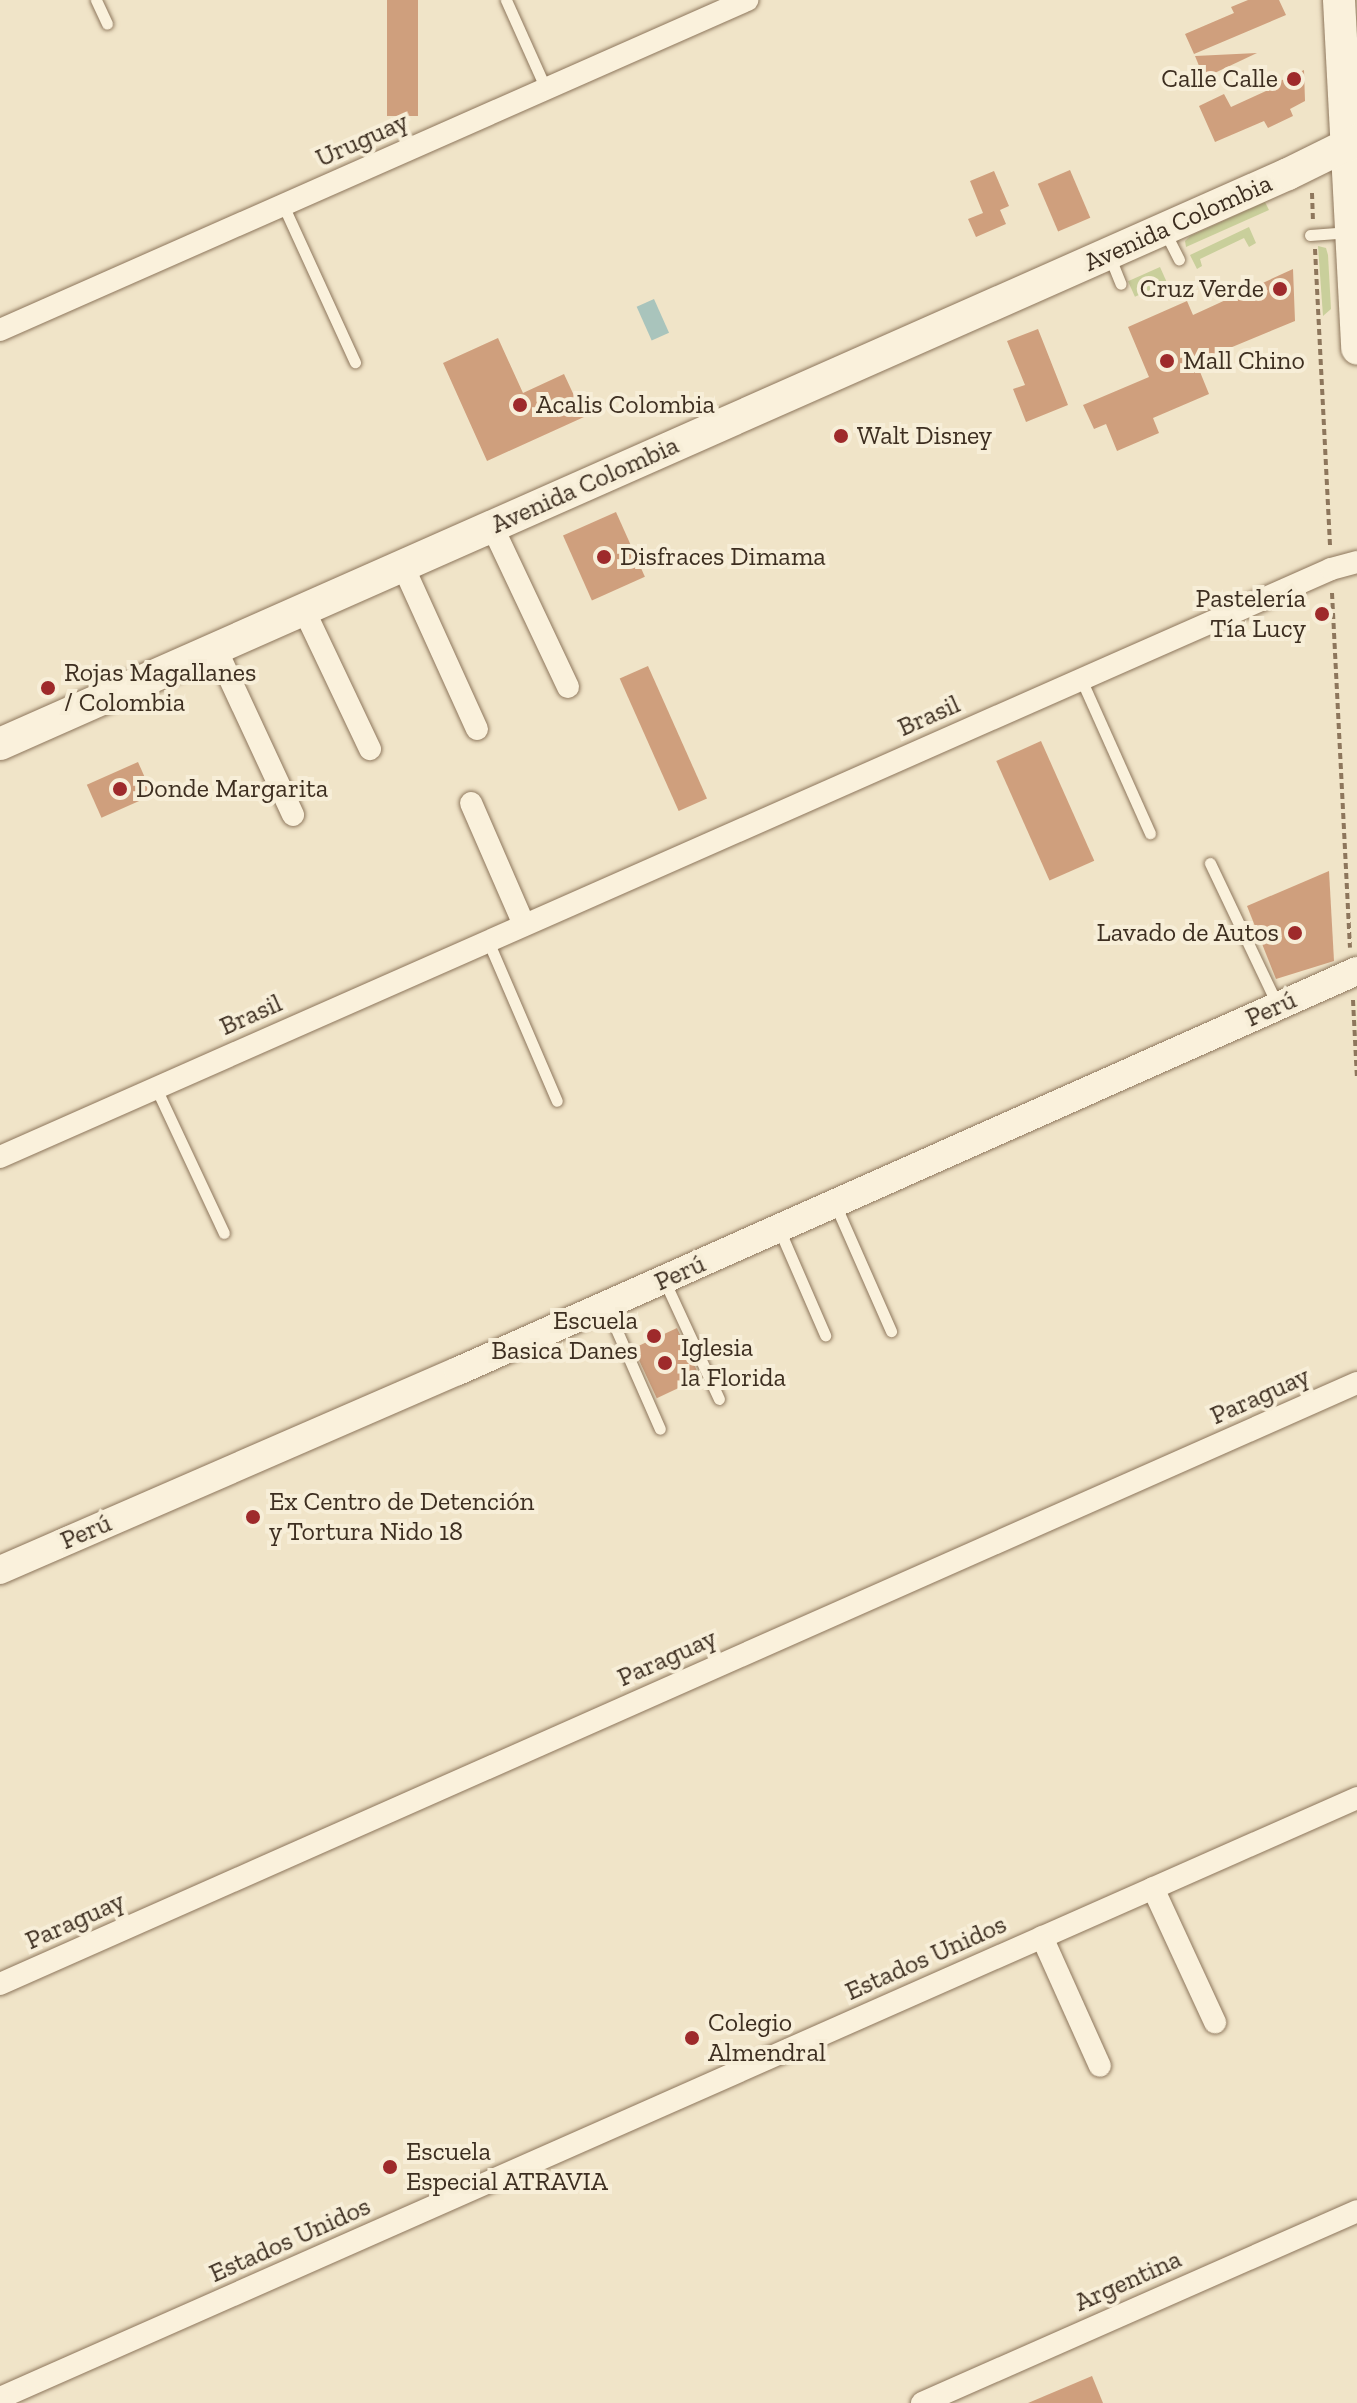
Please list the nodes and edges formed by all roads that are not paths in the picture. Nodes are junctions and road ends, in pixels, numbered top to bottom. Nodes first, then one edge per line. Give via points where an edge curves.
1 (96, 0) edge
2 (506, 0) edge
3 (747, 0) edge
4 (1339, 0) edge
5 (107, 24) dead end
6 (546, 89) junction
7 (1353, 148) edge
8 (283, 205) junction
9 (1164, 229) junction
10 (1351, 232) junction
11 (1312, 235) road end
12 (1108, 254) junction
13 (1179, 259) dead end
14 (1121, 284) dead end
15 (1356, 294) edge
16 (0, 330) edge
17 (1357, 349) edge
18 (355, 362) dead end
19 (492, 526) junction
20 (1357, 562) edge
21 (403, 566) junction
22 (304, 610) junction
23 (216, 649) junction
24 (1081, 679) junction
25 (568, 687) dead end
26 (477, 729) dead end
27 (0, 744) edge
28 (370, 749) dead end
29 (471, 803) dead end
30 (293, 815) dead end
31 (1150, 833) dead end
32 (1210, 863) dead end
33 (524, 925) junction
34 (488, 941) junction
35 (1354, 972) edge
36 (1278, 1006) junction
37 (156, 1088) junction
38 (557, 1101) dead end
39 (0, 1157) edge
40 (835, 1204) junction
41 (779, 1229) junction
42 (224, 1233) dead end
43 (664, 1280) junction
44 (606, 1305) junction
45 (891, 1331) dead end
46 (825, 1335) dead end
47 (1357, 1383) edge
48 (719, 1399) dead end
49 (660, 1429) dead end
50 (0, 1570) edge
51 (1357, 1798) edge
52 (1153, 1888) junction
53 (1042, 1937) junction
54 (0, 1984) edge
55 (1215, 2022) dead end
56 (1100, 2066) dead end
57 (1357, 2211) edge
58 (0, 2398) edge
59 (922, 2403) edge

1 - 5 lane
2 - 6 lane
3 - 6 street, Uruguay
4 - 7 main road
6 - 8 street, Uruguay
7 - 9 main road, Avenida Colombia
7 - 10 main road
8 - 16 street, Uruguay
8 - 18 lane
9 - 12 main road, Avenida Colombia
9 - 13 lane
10 - 11 lane
10 - 15 main road
12 - 14 lane
12 - 19 main road, Avenida Colombia
15 - 17 main road
19 - 21 main road, Avenida Colombia
19 - 25 street
20 - 24 street, Brasil
21 - 22 main road, Avenida Colombia
21 - 26 street
22 - 23 main road, Avenida Colombia
22 - 28 street
23 - 27 main road, Avenida Colombia
23 - 30 street
24 - 31 lane
24 - 33 street, Brasil
29 - 33 street
32 - 36 lane
33 - 34 street, Brasil
34 - 37 street, Brasil
34 - 38 lane
35 - 36 street, Perú
36 - 40 street, Perú
37 - 39 street, Brasil
37 - 42 lane
40 - 41 street, Perú
40 - 45 lane
41 - 43 street, Perú
41 - 46 lane
43 - 44 street, Perú
43 - 48 lane
44 - 49 lane
44 - 50 street, Perú
47 - 54 street, Paraguay
51 - 52 street, Estados Unidos
52 - 53 street, Estados Unidos
52 - 55 street
53 - 56 street, Estados Unidos
53 - 58 street, Estados Unidos
57 - 59 street, Argentina

